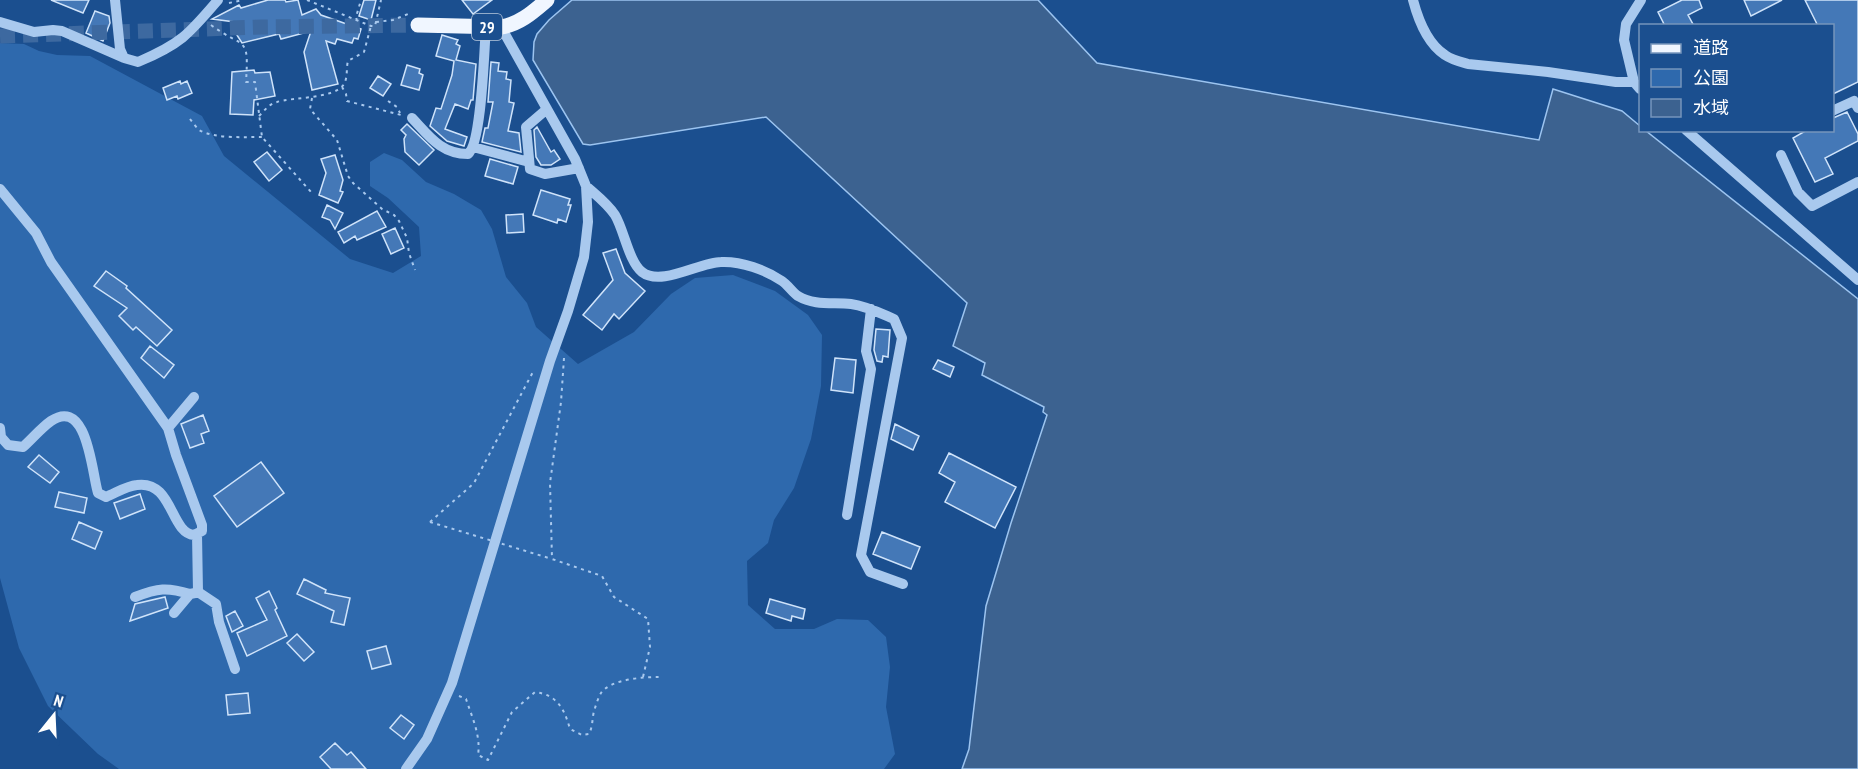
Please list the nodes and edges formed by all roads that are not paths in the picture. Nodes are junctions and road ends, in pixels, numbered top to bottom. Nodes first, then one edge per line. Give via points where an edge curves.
1 (115, 0) edge
2 (546, 0) edge
3 (1413, 0) edge
4 (1641, 0) edge
5 (221, 3) edge
6 (0, 22) edge
7 (418, 25) tunnel mouth
8 (494, 27) junction
9 (124, 58) junction
10 (1637, 85) edge
11 (1858, 108) edge
12 (547, 109) junction
13 (1834, 111) edge
14 (412, 118) dead end
15 (1688, 132) edge
16 (473, 147) junction
17 (1781, 155) dead end
18 (529, 162) junction
19 (579, 168) junction
20 (1858, 182) edge
21 (586, 186) junction
22 (0, 189) edge
23 (1858, 280) edge
24 (871, 309) junction
25 (194, 398) dead end
26 (0, 428) edge
27 (168, 428) junction
28 (847, 515) dead end
29 (198, 534) junction
30 (903, 584) dead end
31 (194, 593) junction
32 (135, 597) dead end
33 (174, 613) dead end
34 (235, 669) dead end
35 (406, 769) edge

1 - 9 street
2 - 8 main road, 29 via 525,18
3 - 10 street via 1435,47 1456,60
4 - 10 street via 1631,15 1624,40
5 - 9 street via 176,45 138,62
6 - 9 street via 34,32 62,31
7 - 8 main road, 29
8 - 12 street
8 - 16 street
11 - 13 street via 1854,101
12 - 18 street via 526,127
12 - 19 street
14 - 16 street via 442,149 468,154
15 - 23 street
16 - 18 street
17 - 20 street via 1798,192 1812,206
18 - 19 street via 530,169 545,174
19 - 21 street
21 - 24 street via 616,216 639,269 648,275 665,276 722,262 744,265 782,281 797,296 820,304 854,304
21 - 35 street via 588,222 584,257 448,691 427,739
22 - 27 street via 36,233 51,262
24 - 28 street via 866,351 871,369
24 - 30 street via 894,319 902,338 861,555 870,572
25 - 27 street
26 - 29 street via 8,445 23,447 50,422 59,417 69,418 85,434 98,493 106,497 127,487 150,486 162,493 183,531
27 - 29 street via 202,525
29 - 31 street
31 - 32 street via 153,589
31 - 33 street
31 - 34 street via 216,604

